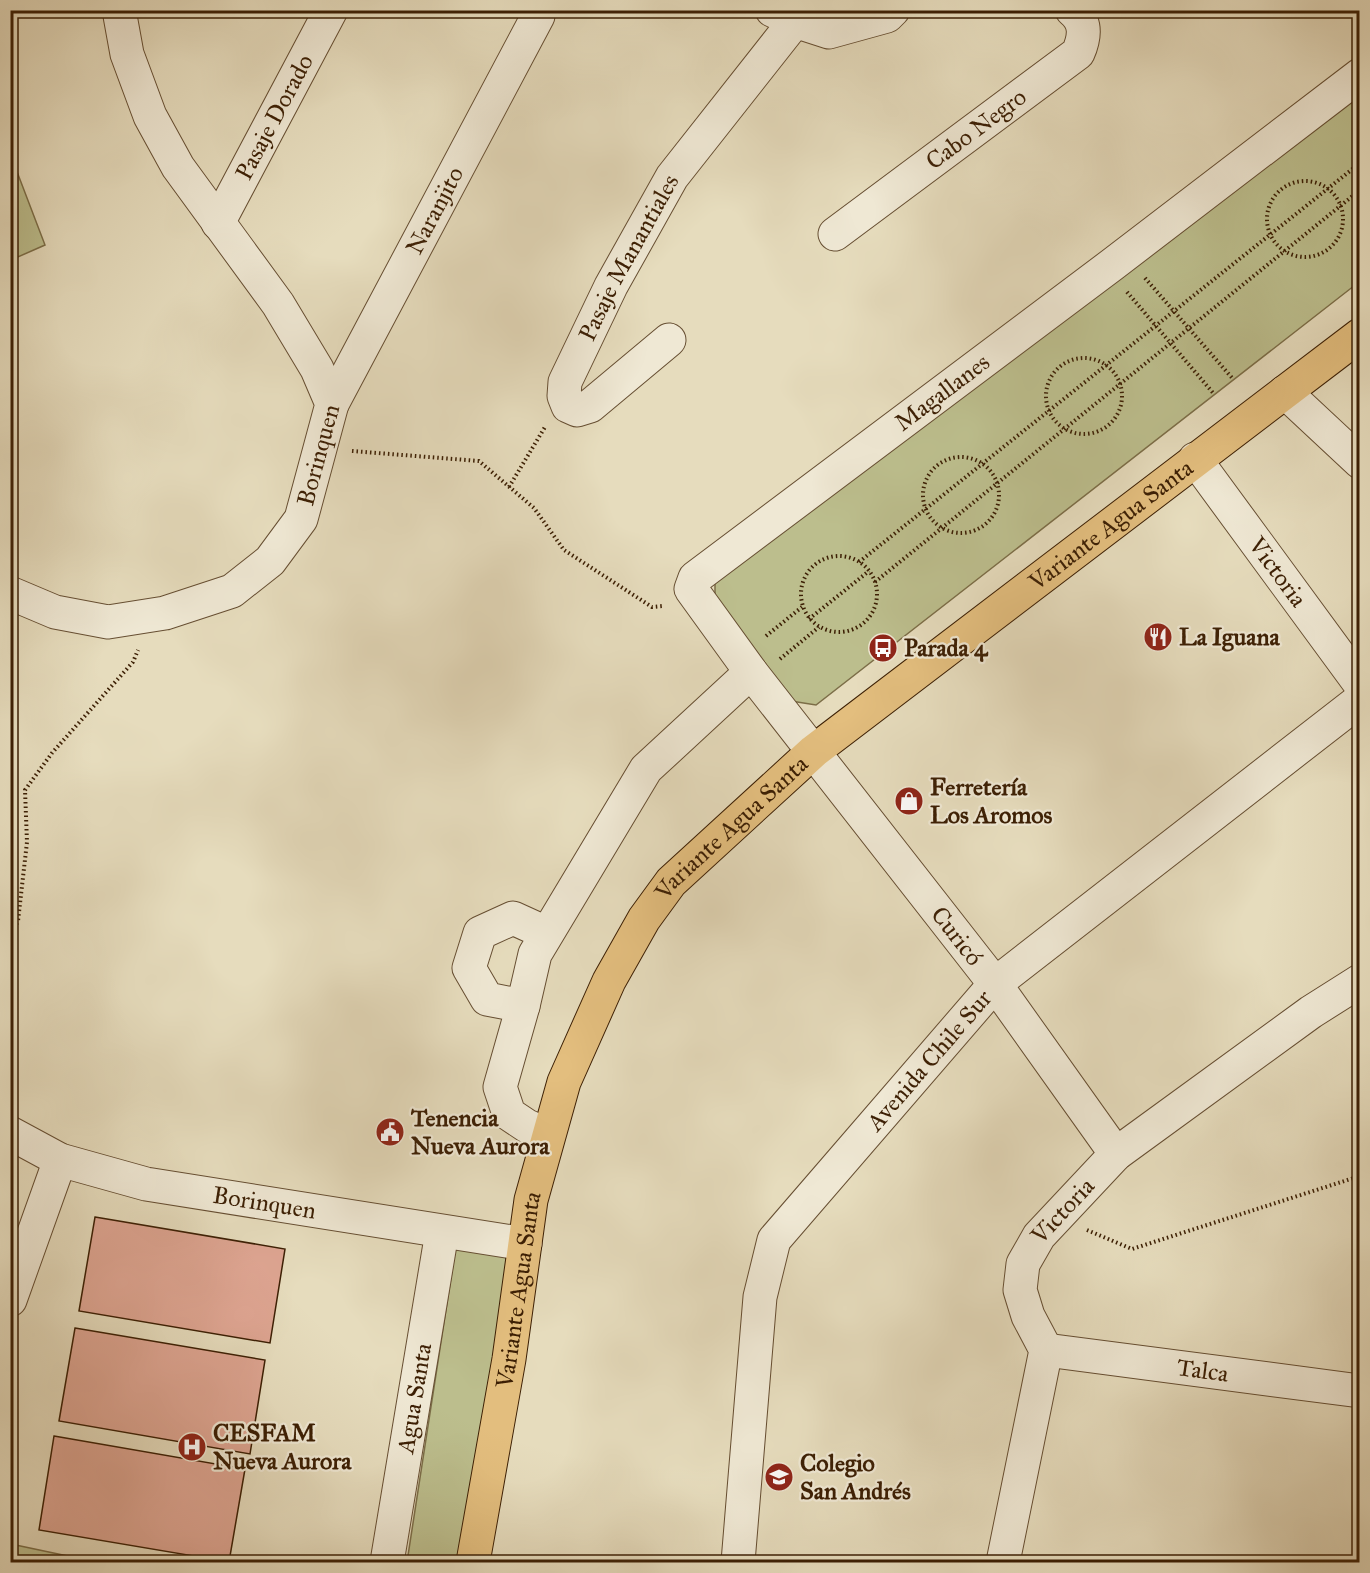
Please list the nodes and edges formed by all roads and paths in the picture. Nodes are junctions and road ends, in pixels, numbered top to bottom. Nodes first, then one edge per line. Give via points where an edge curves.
1 (119, 10) edge
2 (332, 10) edge
3 (893, 10) edge
4 (1072, 10) edge
5 (538, 16) dead end
6 (784, 16) edge
7 (1359, 75) edge
8 (1359, 163) edge
9 (1328, 188) junction
10 (1359, 190) edge
11 (1354, 194) junction
12 (1359, 201) edge
13 (1341, 205) junction
14 (218, 223) junction
15 (835, 234) dead end
16 (1270, 234) junction
17 (1284, 251) junction
18 (1116, 261) junction
19 (1174, 311) junction
20 (1156, 325) junction
21 (1188, 328) junction
22 (1359, 335) edge
23 (669, 340) dead end
24 (1171, 342) junction
25 (1106, 365) junction
26 (1233, 379) dead end
27 (1120, 383) junction
28 (1285, 392) junction
29 (1214, 394) dead end
30 (564, 396) junction
31 (332, 404) junction
32 (1048, 410) junction
33 (1064, 429) junction
34 (1195, 459) junction
35 (1359, 462) edge
36 (982, 463) junction
37 (998, 483) junction
38 (509, 487) junction
39 (926, 508) junction
40 (942, 528) junction
41 (859, 562) junction
42 (869, 571) junction
43 (875, 582) junction
44 (10, 593) edge
45 (702, 605) junction
46 (802, 607) junction
47 (138, 617) junction
48 (809, 619) junction
49 (819, 627) junction
50 (749, 669) junction
51 (1359, 684) edge
52 (1359, 700) edge
53 (814, 751) junction
54 (546, 933) junction
55 (10, 936) edge
56 (1359, 981) edge
57 (995, 984) junction
58 (523, 1006) junction
59 (10, 1133) edge
60 (548, 1135) junction
61 (1116, 1154) junction
62 (60, 1160) junction
63 (1359, 1176) edge
64 (1057, 1216) junction
65 (442, 1232) junction
66 (525, 1244) junction
67 (10, 1300) edge
68 (1046, 1350) junction
69 (1359, 1391) edge
70 (387, 1563) edge
71 (473, 1563) edge
72 (738, 1563) edge
73 (1003, 1563) edge

1 - 14 street, Borinquen via 127,54 150,117 178,167
2 - 14 street, Pasaje Dorado
3 - 6 street via 887,16 829,32
4 - 15 street, Cabo Negro via 1083,24 1078,53
5 - 31 street, Naranjito
6 - 30 street, Pasaje Manantiales via 672,177 611,286 565,382
7 - 18 street, Magallanes
8 - 9 path
9 - 13 path
9 - 16 path
9 - 16 path via 1305,180 1282,188 1268,209
10 - 11 path
11 - 12 path
11 - 13 path
13 - 17 path
13 - 17 path via 1343,226 1325,252 1304,257
14 - 31 street, Borinquen via 278,304 317,369
16 - 17 path
16 - 19 path
17 - 21 path
18 - 19 path
18 - 20 path
18 - 45 street, Magallanes via 695,578 691,589
19 - 20 path
19 - 21 path
20 - 24 path
20 - 25 path
21 - 24 path
21 - 26 path
22 - 28 main road, Variante Agua Santa
23 - 30 street via 590,406 577,410 568,406
24 - 27 path
24 - 29 path
25 - 27 path
25 - 32 path
25 - 32 path via 1083,357 1060,365 1047,385
27 - 33 path
27 - 33 path via 1120,406 1108,425 1087,434
28 - 34 main road, Variante Agua Santa
28 - 35 street
30 - 38 path
31 - 38 path via 353,452 479,461
31 - 47 street, Borinquen via 301,519 270,561 232,591 165,613
32 - 33 path
32 - 36 path
33 - 37 path
34 - 51 street, Victoria
34 - 53 main road, Variante Agua Santa
36 - 37 path
36 - 39 path
36 - 39 path via 960,456 937,465 924,485
37 - 40 path
37 - 40 path via 998,506 986,525 964,533
38 - 45 path via 534,508 564,550 652,606
39 - 40 path
39 - 41 path
40 - 43 path
41 - 42 path
41 - 46 path via 837,556 815,564 802,583
42 - 43 path
42 - 48 path
43 - 49 path via 876,605 864,624 843,633
44 - 47 street, Borinquen via 55,612 97,620
45 - 50 street, Magallanes
46 - 48 path
46 - 50 path
47 - 55 path via 140,645 133,662 52,753 25,790 27,842 18,921
48 - 49 path
49 - 50 path
50 - 53 street, Magallanes
50 - 54 street via 646,769
52 - 57 street, Avenida Chile Sur
53 - 57 street, Curicó
53 - 60 main road, Variante Agua Santa via 671,882 644,919 609,981 572,1064
54 - 58 street via 535,954
54 - 58 street via 513,918 480,933 477,942 469,968 487,999
56 - 61 street, Victoria
57 - 61 street, Curicó
57 - 72 street, Avenida Chile Sur via 774,1240 760,1297
58 - 60 street via 500,1086 509,1114
59 - 62 street, Borinquen
60 - 66 main road, Variante Agua Santa via 531,1200
61 - 64 street, Victoria
62 - 65 street, Borinquen via 146,1184
62 - 67 street
63 - 64 path via 1132,1249
64 - 68 street, Victoria via 1023,1264 1020,1290
65 - 66 street, Borinquen
65 - 70 street, Agua Santa
66 - 71 main road, Variante Agua Santa
68 - 69 street, Talca
68 - 73 street

